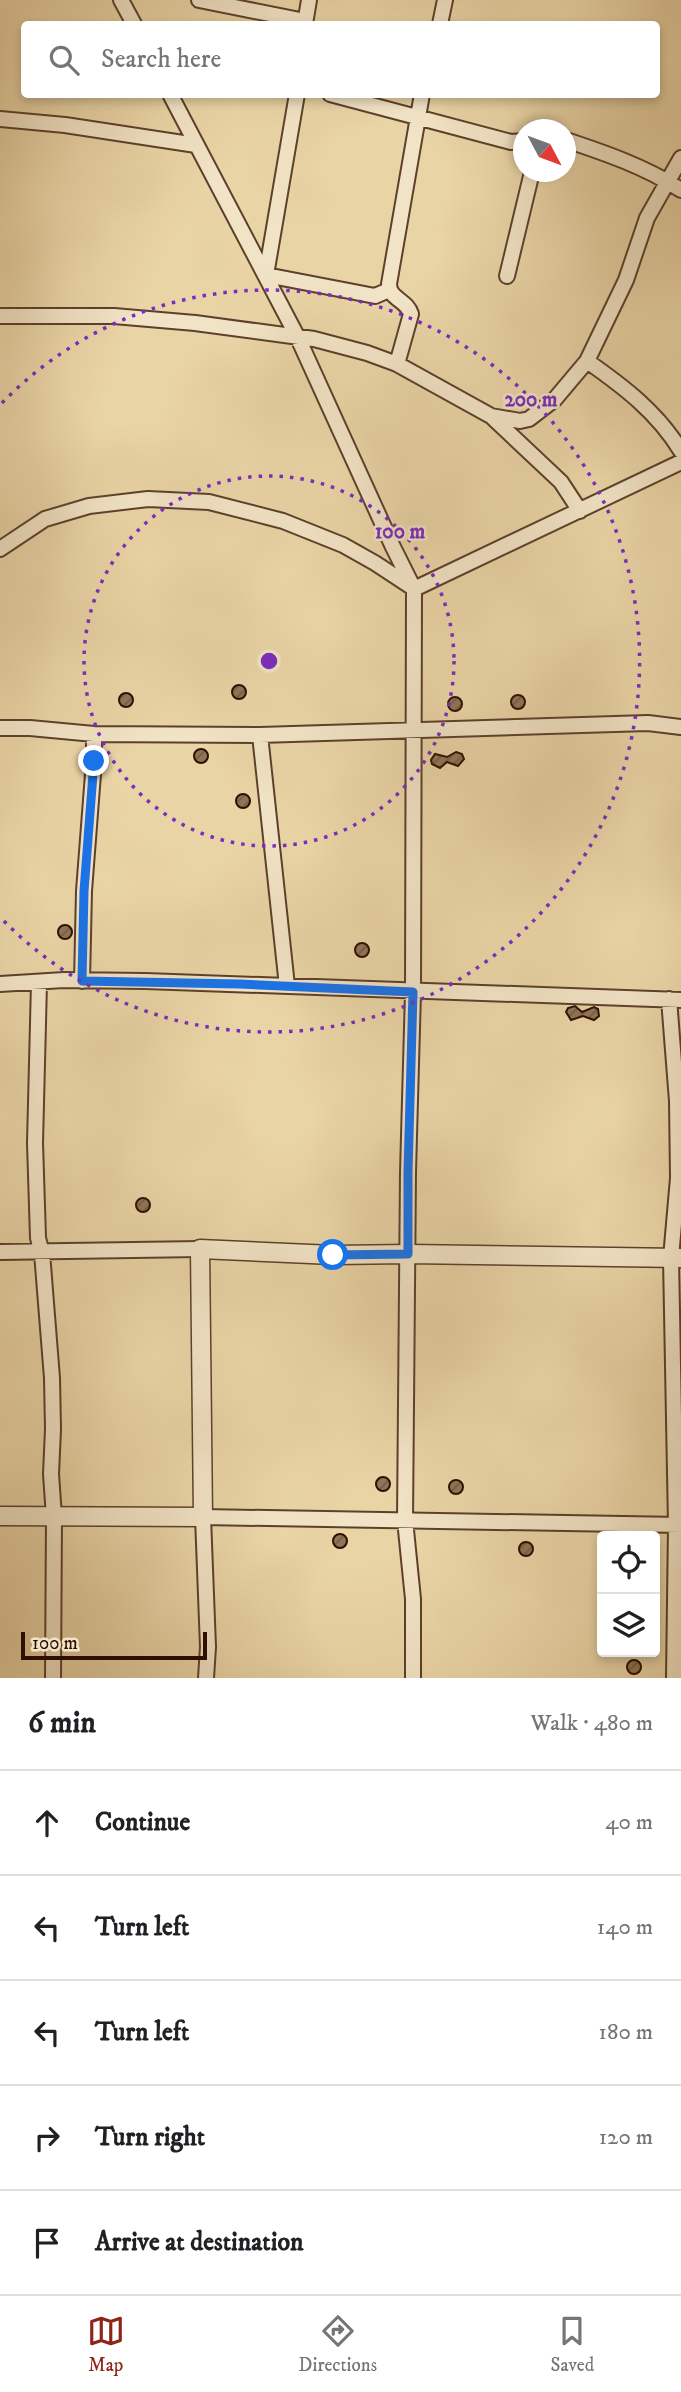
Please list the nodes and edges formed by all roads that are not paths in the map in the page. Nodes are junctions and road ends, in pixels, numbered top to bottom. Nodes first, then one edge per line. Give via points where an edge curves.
1 (121, 0) edge
2 (199, 0) edge
3 (309, 0) edge
4 (445, 0) edge
5 (132, 21) edge
6 (296, 21) edge
7 (305, 21) edge
8 (441, 21) edge
9 (172, 98) edge
10 (296, 98) edge
11 (346, 98) edge
12 (421, 98) edge
13 (418, 116) junction
14 (0, 119) edge
15 (513, 142) edge
16 (576, 143) edge
17 (195, 145) junction
18 (681, 158) edge
19 (668, 181) junction
20 (530, 182) edge
21 (681, 190) edge
22 (266, 275) junction
23 (508, 276) dead end
24 (389, 290) junction
25 (0, 316) edge
26 (298, 338) junction
27 (587, 361) junction
28 (397, 364) junction
29 (491, 416) junction
30 (681, 452) edge
31 (681, 461) edge
32 (580, 511) junction
33 (0, 549) edge
34 (414, 589) junction
35 (0, 727) edge
36 (681, 727) edge
37 (412, 729) junction
38 (94, 734) junction
39 (260, 735) junction
40 (82, 981) junction
41 (38, 982) junction
42 (0, 984) edge
43 (287, 986) junction
44 (413, 992) junction
45 (675, 999) edge
46 (200, 1249) junction
47 (0, 1252) edge
48 (42, 1253) junction
49 (408, 1254) junction
50 (676, 1258) edge
51 (0, 1516) edge
52 (54, 1517) junction
53 (203, 1517) junction
54 (405, 1520) junction
55 (678, 1525) edge
56 (53, 1678) edge
57 (206, 1678) edge
58 (413, 1678) edge
59 (674, 1678) edge

1 - 5 street
2 - 6 street
3 - 7 street
4 - 8 street
9 - 17 street
10 - 22 street
11 - 13 street
12 - 13 street
13 - 15 street
13 - 24 street
14 - 17 street
16 - 19 street
17 - 22 street
18 - 19 street
19 - 21 street
19 - 27 street
20 - 23 street
22 - 24 street via 375,296
22 - 26 street
24 - 28 street via 411,314
25 - 26 street via 114,316
26 - 28 street
26 - 34 street
27 - 29 street via 555,399 529,419
27 - 30 street via 654,414
28 - 29 street
29 - 32 street via 561,482
31 - 32 street
32 - 34 street
33 - 34 street via 45,519 89,506 148,499 209,502 283,521 343,545
34 - 37 street
35 - 38 street
36 - 37 street via 648,723
37 - 39 street
37 - 44 street
38 - 39 street
38 - 40 street
39 - 43 street
40 - 41 street
40 - 43 street
41 - 42 street
41 - 48 street via 35,1156
43 - 44 street
44 - 45 street
44 - 49 street
45 - 50 street
46 - 48 street
46 - 49 street
46 - 53 street
47 - 48 street
48 - 52 street via 52,1378
49 - 50 street
49 - 54 street
50 - 55 street
51 - 52 street
52 - 53 street
52 - 56 street
53 - 54 street
53 - 57 street
54 - 55 street
54 - 58 street via 413,1599
55 - 59 street

